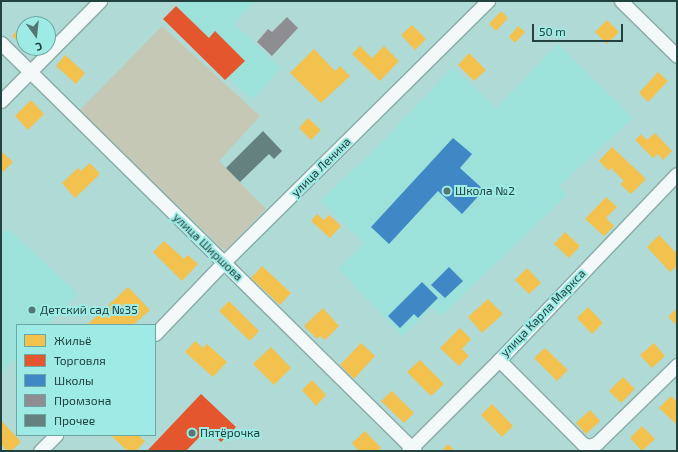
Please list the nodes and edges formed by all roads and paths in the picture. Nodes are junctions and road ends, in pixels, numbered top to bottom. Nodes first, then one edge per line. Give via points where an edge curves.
1 (100, 1) edge
2 (488, 1) edge
3 (621, 1) edge
4 (1, 43) edge
5 (677, 56) edge
6 (30, 72) junction
7 (1, 101) edge
8 (677, 174) edge
9 (224, 263) junction
10 (156, 333) edge
11 (498, 360) junction
12 (677, 365) edge
13 (55, 436) edge
14 (412, 450) edge
15 (40, 451) edge

1 - 6 street
2 - 9 street, улица Ленина
3 - 5 street
4 - 6 street, улица Ширшова
6 - 7 street
6 - 9 street, улица Ширшова
8 - 11 street, улица Карла Маркса
9 - 10 street, улица Ленина
9 - 14 street, улица Ширшова
11 - 12 street via 583,444 589,446 596,443
11 - 14 street, улица Карла Маркса
13 - 15 street

